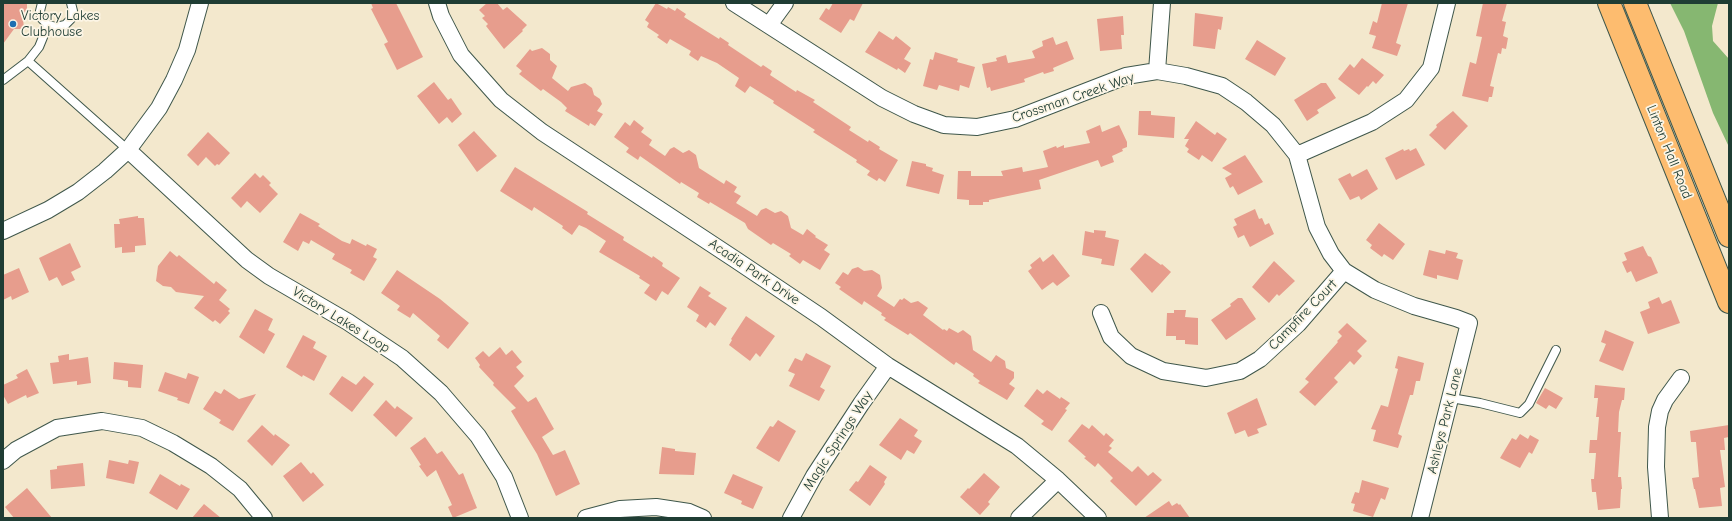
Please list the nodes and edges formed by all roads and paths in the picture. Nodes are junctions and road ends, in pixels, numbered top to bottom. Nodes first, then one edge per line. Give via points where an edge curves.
1 (42, 3) edge
2 (70, 3) edge
3 (200, 3) edge
4 (437, 3) edge
5 (734, 3) edge
6 (785, 3) edge
7 (1162, 3) edge
8 (1447, 3) edge
9 (1609, 3) edge
10 (1635, 3) edge
11 (48, 25) junction
12 (769, 25) junction
13 (28, 61) junction
14 (1157, 71) junction
15 (3, 80) edge
16 (128, 150) junction
17 (1297, 155) junction
18 (3, 231) edge
19 (1729, 236) edge
20 (1344, 271) junction
21 (1729, 302) edge
22 (1101, 313) dead end
23 (1469, 323) joint
24 (1556, 350) dead end
25 (888, 366) junction
26 (1680, 378) dead end
27 (1451, 398) junction
28 (3, 461) edge
29 (1058, 480) junction
30 (264, 518) edge
31 (520, 518) edge
32 (586, 518) edge
33 (703, 518) edge
34 (791, 518) edge
35 (1019, 518) edge
36 (1098, 518) edge
37 (1420, 518) edge
38 (1660, 518) edge

1 - 11 lane via 42,19
2 - 11 lane via 73,12 64,25
3 - 16 street via 187,50 174,80 159,108
4 - 25 street, Acadia Park Drive via 461,55 501,100 542,132 821,317
5 - 12 street, Crossman Creek Way
6 - 12 street
7 - 14 street
8 - 17 street via 1431,68 1406,100 1372,122
9 - 21 main road, Linton Hall Road
10 - 19 main road, Linton Hall Road
11 - 13 lane via 42,42
12 - 14 street, Crossman Creek Way via 882,98 944,125 976,127 1015,119 1126,76
13 - 15 lane
13 - 16 lane
14 - 17 street, Crossman Creek Way via 1222,86 1273,125
16 - 18 street via 78,192 48,210
16 - 31 street, Victory Lakes Loop via 258,268 402,358 441,393 478,436 504,477
17 - 20 street, Crossman Creek Way via 1317,227 1331,254
20 - 22 street, Campfire Court via 1298,324 1260,358 1240,371 1206,378 1163,371 1131,356 1111,337
20 - 23 street, Crossman Creek Way via 1375,290 1414,306
23 - 27 street, Ashleys Park Lane
24 - 27 lane via 1529,404 1520,413 1480,402
25 - 29 street, Acadia Park Drive via 1017,446
25 - 34 street, Magic Springs Way via 814,476
26 - 38 street via 1665,400 1657,427 1656,466
27 - 37 street, Ashleys Park Lane
28 - 30 street via 16,450 57,428 102,421 142,428 211,466 240,489
29 - 35 street
29 - 36 street, Acadia Park Drive
32 - 33 street via 620,509 656,507 689,512

